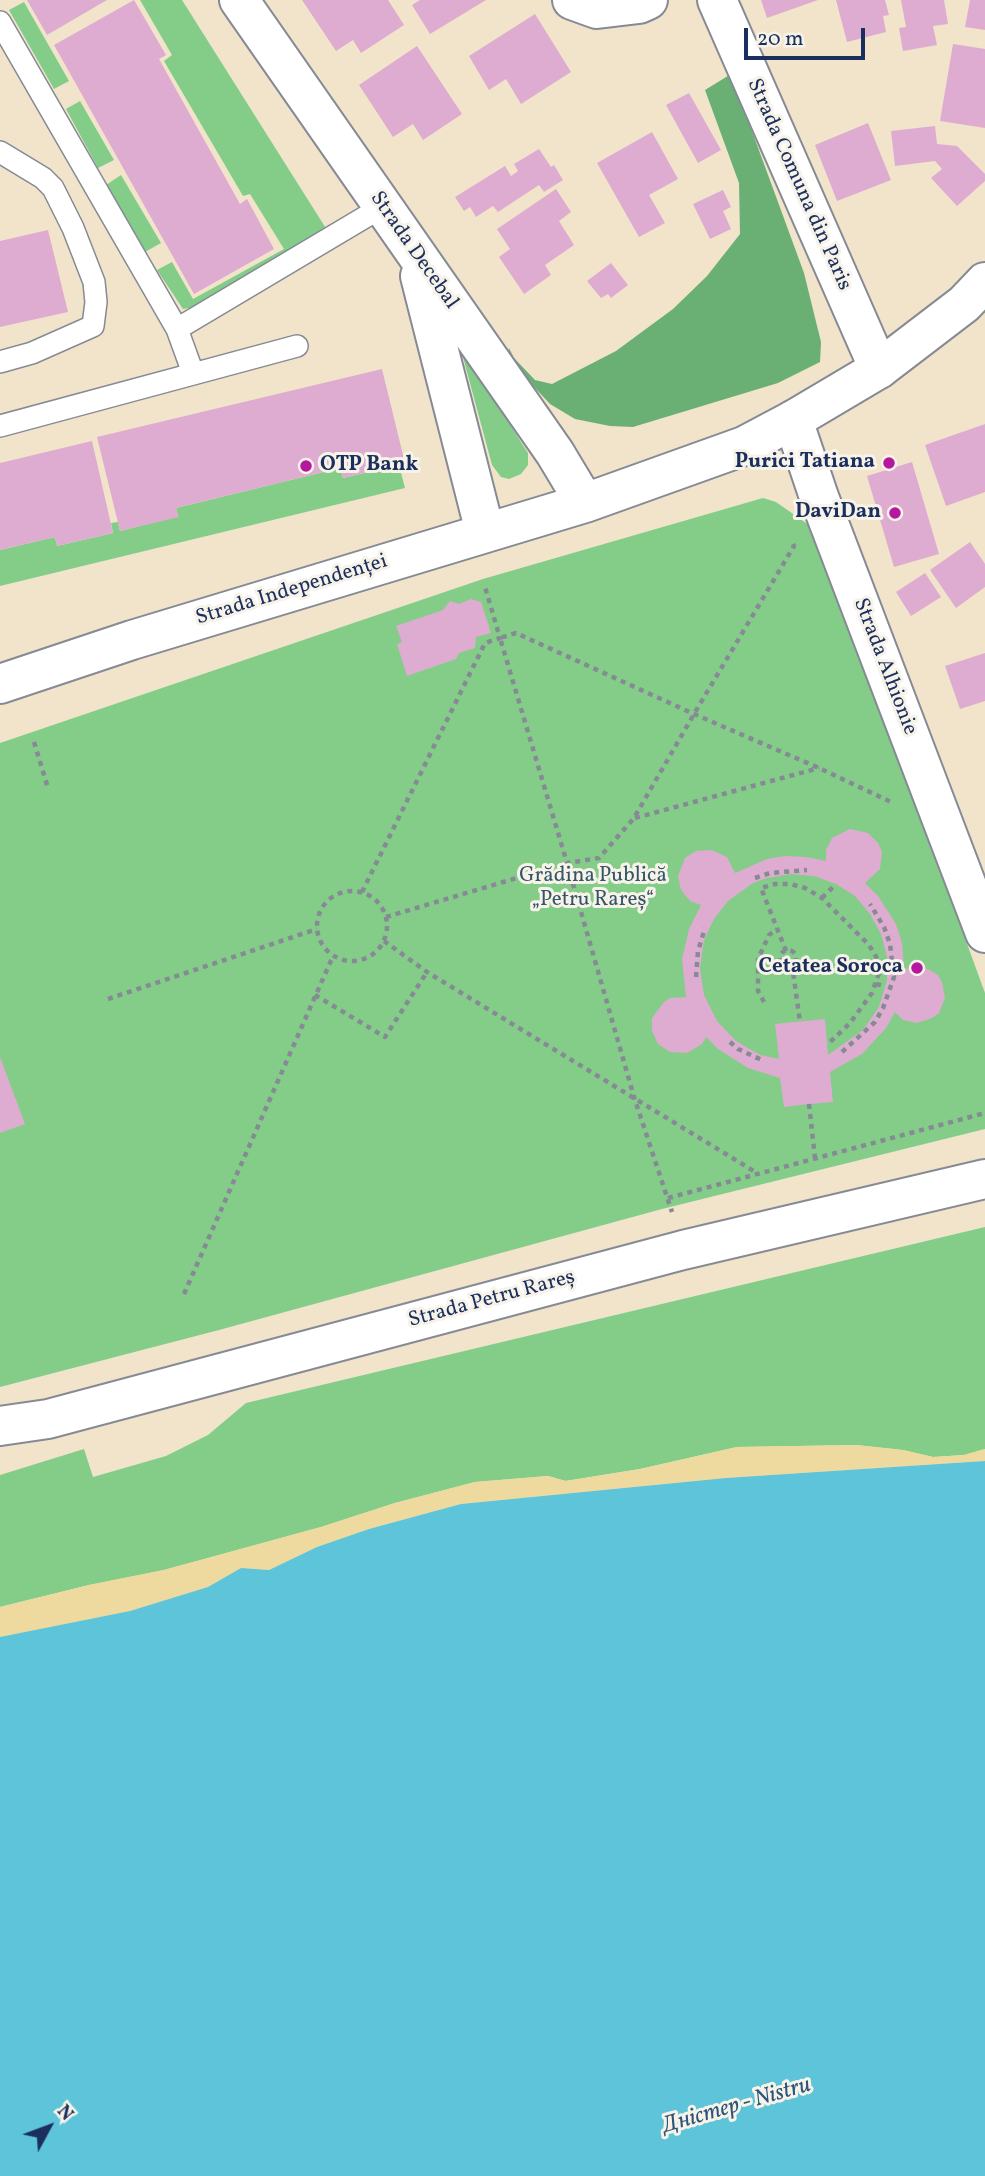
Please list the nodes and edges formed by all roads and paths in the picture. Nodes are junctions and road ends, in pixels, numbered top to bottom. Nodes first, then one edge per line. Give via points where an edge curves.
1 (239, 0) edge
2 (572, 0) edge
3 (648, 0) edge
4 (717, 0) edge
5 (0, 22) edge
6 (0, 152) edge
7 (382, 207) junction
8 (414, 254) junction
9 (985, 282) edge
10 (177, 329) junction
11 (297, 346) dead end
12 (0, 362) edge
13 (879, 369) junction
14 (193, 373) junction
15 (793, 420) junction
16 (0, 426) edge
17 (585, 503) junction
18 (485, 532) junction
19 (794, 546) dead end
20 (485, 587) dead end
21 (500, 638) junction
22 (0, 684) edge
23 (694, 714) junction
24 (34, 742) dead end
25 (819, 768) junction
26 (48, 788) dead end
27 (895, 803) dead end
28 (634, 818) junction
29 (567, 863) junction
30 (807, 870) dead end
31 (755, 878) dead end
32 (836, 884) dead end
33 (362, 892) junction
34 (822, 898) junction
35 (870, 904) dead end
36 (386, 917) junction
37 (983, 918) edge
38 (705, 928) dead end
39 (317, 929) junction
40 (777, 929) junction
41 (384, 941) junction
42 (786, 951) junction
43 (333, 956) junction
44 (792, 964) junction
45 (427, 972) junction
46 (696, 977) dead end
47 (876, 984) junction
48 (885, 986) dead end
49 (315, 995) junction
50 (108, 999) dead end
51 (764, 1002) dead end
52 (800, 1022) dead end
53 (730, 1042) dead end
54 (828, 1044) dead end
55 (842, 1052) dead end
56 (764, 1061) dead end
57 (634, 1097) junction
58 (809, 1104) dead end
59 (985, 1113) edge
60 (815, 1158) junction
61 (757, 1173) junction
62 (985, 1178) edge
63 (668, 1198) junction
64 (683, 1250) junction
65 (184, 1294) dead end
66 (0, 1426) edge

1 - 7 street, Strada Decebal
2 - 3 street via 597,9
4 - 13 street, Strada Comuna din Paris
5 - 10 lane
6 - 12 lane via 53,188 94,282 96,302 93,326
7 - 8 street, Strada Decebal
7 - 10 lane
8 - 17 street, Strada Decebal
8 - 18 street
9 - 13 street via 964,304
10 - 14 lane
11 - 14 lane
13 - 15 street
14 - 16 lane
15 - 17 street via 744,446
15 - 37 street, Strada Alhionie
17 - 18 street, Strada Independenței
18 - 22 street, Strada Independenței
19 - 23 path
20 - 21 path
21 - 23 path via 516,633
21 - 29 path
21 - 33 path via 485,643
23 - 25 path
23 - 28 path
24 - 26 path
25 - 27 path
25 - 28 path
28 - 29 path via 599,858
29 - 36 path
29 - 57 path
30 - 31 path
32 - 34 path
33 - 36 path via 381,906
33 - 39 path via 340,892 331,898 318,917
34 - 40 path via 790,884 761,888
34 - 47 path via 869,945 878,960
35 - 55 path via 890,944 894,977 875,1022
36 - 41 path
38 - 46 path
39 - 43 path
39 - 50 path
40 - 42 path
40 - 51 path via 769,935 758,959 758,991
41 - 43 path via 377,951 356,961
41 - 45 path
42 - 44 path via 795,955
42 - 44 path via 780,959 784,965
43 - 49 path
44 - 52 path
45 - 49 path via 385,1037
45 - 57 path
47 - 48 path
47 - 54 path via 858,1014
49 - 65 path
53 - 56 path
57 - 61 path
57 - 63 path
58 - 60 path
59 - 60 path
60 - 61 path
61 - 63 path
62 - 64 street, Strada Petru Rareș
63 - 64 path
64 - 66 street, Strada Petru Rareș via 48,1419

